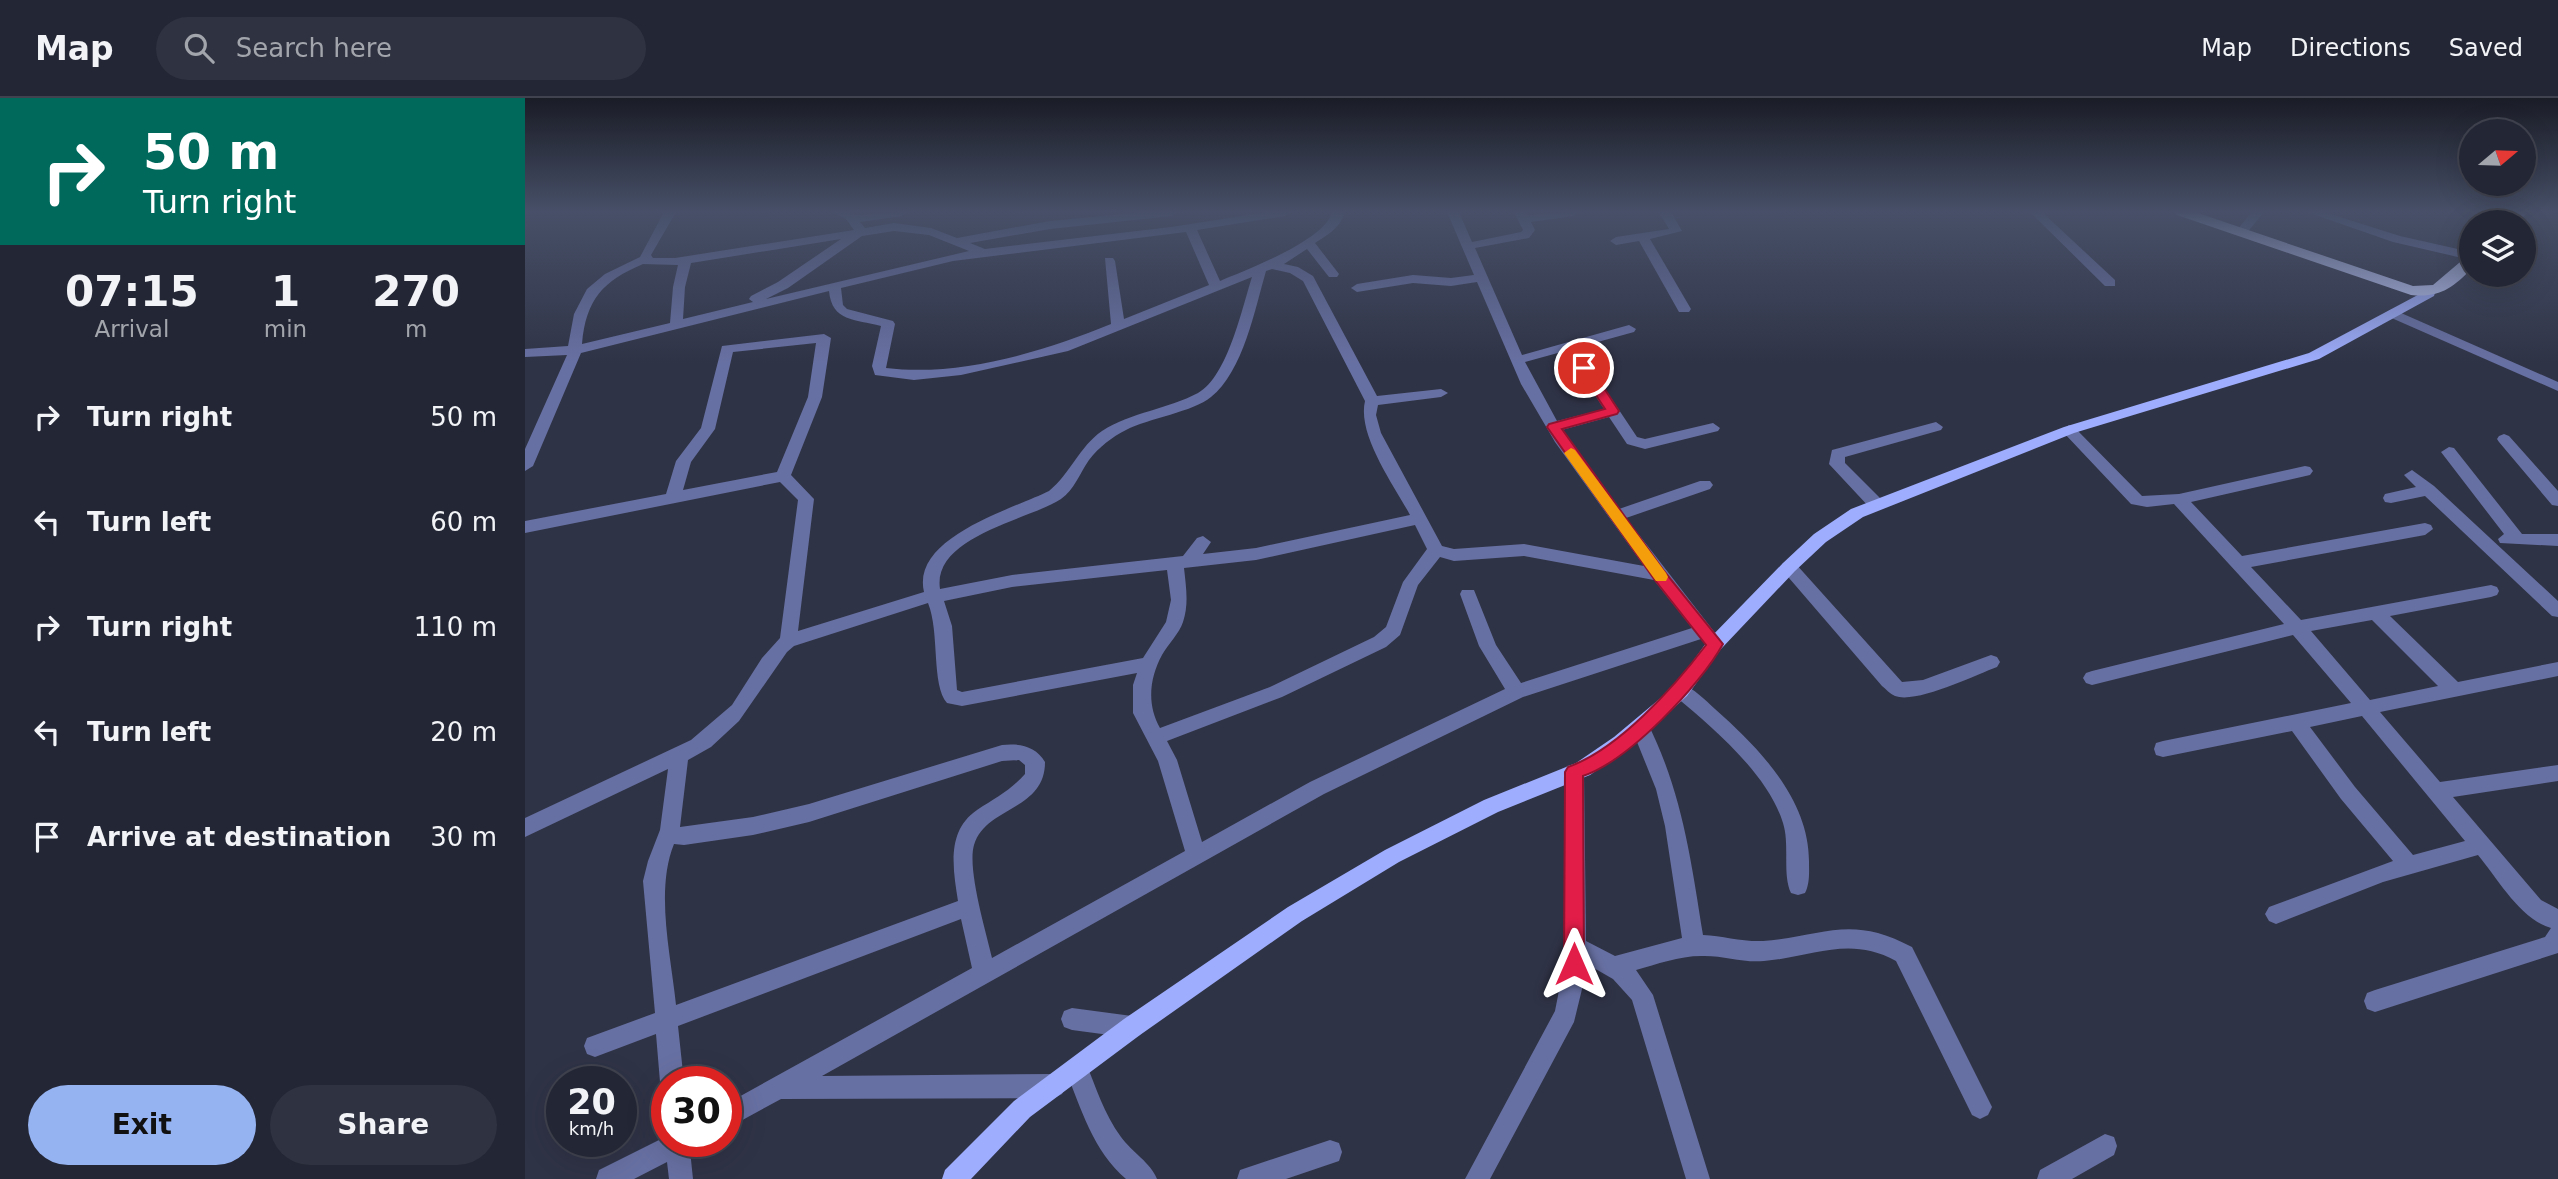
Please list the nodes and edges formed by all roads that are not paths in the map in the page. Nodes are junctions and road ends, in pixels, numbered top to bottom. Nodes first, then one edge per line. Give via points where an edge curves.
1 (636, 262) edge
2 (685, 262) edge
3 (816, 262) edge
4 (939, 262) edge
5 (1109, 262) edge
6 (1206, 262) edge
7 (1273, 262) edge
8 (1324, 262) edge
9 (1475, 262) edge
10 (1657, 262) edge
11 (2089, 262) edge
12 (2332, 262) edge
13 (1265, 267) junction
14 (2459, 270) edge
15 (1333, 274) dead end
16 (1482, 278) junction
17 (2110, 283) dead end
18 (835, 288) junction
19 (1217, 288) junction
20 (1357, 288) dead end
21 (2429, 293) junction
22 (746, 309) junction
23 (1684, 309) dead end
24 (2392, 313) junction
25 (1118, 326) junction
26 (676, 327) junction
27 (1629, 329) dead end
28 (575, 351) junction
29 (525, 353) edge
30 (1518, 360) junction
31 (1584, 368) dead end
32 (2556, 388) edge
33 (1440, 393) dead end
34 (1372, 401) junction
35 (1613, 411) junction
36 (1554, 427) junction
37 (1936, 427) dead end
38 (1713, 428) dead end
39 (2069, 429) junction
40 (2504, 439) dead end
41 (2449, 452) dead end
42 (525, 466) edge
43 (2305, 471) dead end
44 (2412, 475) dead end
45 (783, 476) junction
46 (1705, 485) dead end
47 (2428, 490) junction
48 (673, 498) junction
49 (2391, 498) dead end
50 (2179, 499) junction
51 (2558, 501) edge
52 (1877, 505) junction
53 (1616, 516) junction
54 (1419, 519) junction
55 (525, 527) edge
56 (2424, 530) dead end
57 (2481, 539) junction
58 (2517, 539) junction
59 (2558, 540) edge
60 (1203, 542) dead end
61 (1436, 550) junction
62 (2238, 563) junction
63 (1181, 564) junction
64 (1789, 567) junction
65 (1659, 575) junction
66 (2491, 591) dead end
67 (1468, 594) dead end
68 (936, 596) junction
69 (2550, 596) edge
70 (2558, 611) edge
71 (2376, 613) junction
72 (2297, 627) junction
73 (1710, 638) junction
74 (788, 641) junction
75 (1991, 662) dead end
76 (1150, 664) junction
77 (2558, 668) edge
78 (2092, 678) dead end
79 (2454, 690) junction
80 (1681, 691) junction
81 (1517, 692) junction
82 (2367, 708) junction
83 (2296, 722) junction
84 (1640, 727) junction
85 (1157, 737) junction
86 (2163, 749) dead end
87 (679, 755) junction
88 (1574, 772) junction
89 (2558, 773) edge
90 (2436, 791) junction
91 (525, 828) edge
92 (670, 830) junction
93 (2482, 845) junction
94 (1196, 854) junction
95 (2409, 865) junction
96 (1798, 886) dead end
97 (969, 906) junction
98 (2276, 914) dead end
99 (2558, 919) edge
100 (2558, 935) edge
101 (1694, 946) junction
102 (1575, 947) junction
103 (1615, 966) junction
104 (984, 972) junction
105 (2375, 1001) dead end
106 (1073, 1019) dead end
107 (666, 1020) junction
108 (1132, 1027) junction
109 (595, 1046) dead end
110 (670, 1066) edge
111 (1077, 1069) junction
112 (1054, 1086) junction
113 (779, 1088) junction
114 (1980, 1107) dead end
115 (742, 1108) edge
116 (2105, 1146) dead end
117 (1330, 1152) dead end
118 (651, 1157) edge
119 (680, 1157) edge
120 (608, 1179) edge
121 (681, 1179) edge
122 (954, 1179) edge
123 (1145, 1179) edge
124 (1249, 1179) edge
125 (1477, 1179) edge
126 (1698, 1179) edge
127 (2049, 1179) edge

1 - 28 street via 600,281 587,298
2 - 26 street
3 - 22 street
4 - 18 street
5 - 25 street
6 - 19 street
7 - 13 street
8 - 15 street
9 - 16 street
10 - 23 street
11 - 17 street
12 - 21 highway
13 - 19 street
13 - 34 street via 1294,271 1308,279
13 - 68 street via 1244,324 1212,388 1192,401 1113,431 1095,444 1066,487 1055,495 950,544 930,582
14 - 21 highway via 2441,289
16 - 20 street via 1451,282 1413,279
16 - 30 street
18 - 22 street
18 - 25 street via 842,312 890,327 879,366 880,372 889,374 914,376 987,367 1063,348
19 - 25 street
21 - 24 main road
22 - 26 street
24 - 32 street
24 - 39 main road via 2314,356
26 - 28 street
27 - 30 street
28 - 29 street
28 - 42 street
30 - 36 street
31 - 35 street
33 - 34 street
34 - 54 street via 1369,415 1374,433
35 - 36 street
35 - 38 street via 1637,444
36 - 53 street
37 - 52 street via 1837,454 1837,464
39 - 50 street via 2137,500
39 - 52 main road
40 - 51 street
41 - 58 street
43 - 50 street
44 - 47 street
45 - 48 street
45 - 48 street via 814,397 824,338 727,349 708,429 684,461
45 - 74 street via 806,499
46 - 53 street
47 - 49 street
47 - 57 street
48 - 55 street
50 - 62 street
52 - 64 main road via 1837,525
53 - 65 street
54 - 61 street
54 - 63 street via 1289,549
56 - 62 street
57 - 58 street
57 - 69 street
58 - 59 street
60 - 63 street
61 - 65 street via 1454,555 1524,550
61 - 85 street via 1411,582 1394,631 1380,642 1276,692
62 - 72 street
63 - 68 street via 1012,582
63 - 76 street via 1174,623
64 - 73 main road
64 - 75 street via 1899,690 1924,687
65 - 73 street
66 - 71 street
67 - 81 street via 1477,627
68 - 74 street
68 - 76 street via 947,645 948,692 953,698
69 - 70 street
71 - 72 street
71 - 79 street
72 - 78 street
72 - 82 street
73 - 80 main road
73 - 81 street
74 - 87 street via 722,728
76 - 85 street via 1142,685 1142,713
77 - 79 street
79 - 82 street
80 - 84 main road
80 - 96 street via 1735,740 1772,784 1798,841
81 - 94 street via 1317,788
82 - 83 street
82 - 90 street
83 - 86 street
83 - 95 street
84 - 88 main road
84 - 101 street via 1669,802
85 - 94 street
87 - 91 street
87 - 92 street
88 - 102 street
88 - 108 main road via 1491,806 1392,856 1295,914
89 - 90 street
90 - 93 street
92 - 97 street via 684,836 753,826 1002,753 1028,754 1035,762 1035,777 1017,796 981,818 964,842
92 - 107 street via 658,855 653,888
93 - 95 street
93 - 99 street via 2534,907
94 - 104 street
95 - 98 street
97 - 104 street
97 - 107 street
100 - 105 street via 2546,948
101 - 103 street
101 - 114 street via 1761,951 1867,936 1888,943 1904,954
102 - 103 street
102 - 125 street via 1566,1014
103 - 126 street via 1631,978 1642,995
104 - 113 street
106 - 108 street
107 - 109 street
107 - 110 street
108 - 111 main road
111 - 112 main road
111 - 123 street via 1104,1137 1125,1164
112 - 113 street
112 - 122 main road via 1022,1109
113 - 115 street
116 - 127 street
117 - 124 street
118 - 120 street
119 - 121 street

